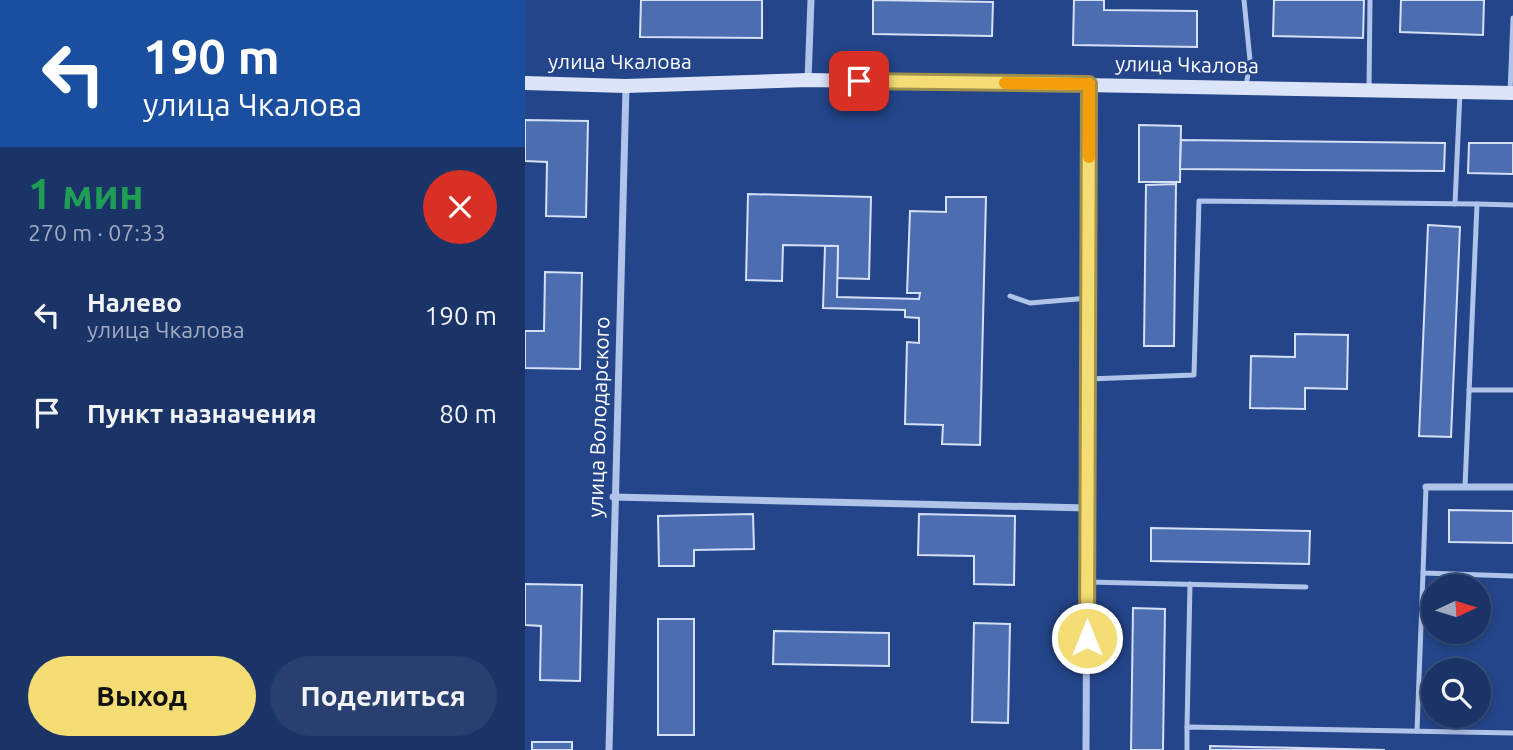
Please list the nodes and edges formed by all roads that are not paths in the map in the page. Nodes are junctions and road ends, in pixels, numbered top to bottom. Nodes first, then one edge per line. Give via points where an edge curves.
1 (811, 0) edge
2 (1244, 0) edge
3 (1370, 0) edge
4 (1513, 18) edge
5 (809, 80) junction
6 (525, 83) edge
7 (1089, 84) junction
8 (626, 86) junction
9 (1246, 87) junction
10 (1370, 90) junction
11 (1460, 92) junction
12 (1512, 93) edge
13 (1455, 204) junction
14 (1477, 204) junction
15 (1513, 205) edge
16 (1010, 296) dead end
17 (1089, 298) junction
18 (1088, 379) junction
19 (1469, 390) junction
20 (1513, 390) edge
21 (1426, 486) joint
22 (1465, 487) junction
23 (1513, 487) edge
24 (613, 497) junction
25 (1087, 508) junction
26 (1423, 573) junction
27 (1513, 576) edge
28 (1087, 582) junction
29 (1190, 584) junction
30 (1306, 587) dead end
31 (1187, 727) junction
32 (1417, 731) junction
33 (1513, 733) edge
34 (609, 750) edge
35 (1086, 750) edge
36 (1187, 750) edge

1 - 5 street
2 - 9 lane via 1250,60
3 - 10 lane
4 - 12 lane
5 - 7 street, улица Чкалова
5 - 8 street, улица Чкалова
6 - 8 street, улица Чкалова
7 - 9 street, улица Чкалова
7 - 17 street
8 - 24 street, улица Володарского
9 - 10 street, улица Чкалова
10 - 11 street, улица Чкалова
11 - 12 street, улица Чкалова
11 - 13 lane
13 - 14 lane
13 - 18 lane via 1199,201 1194,375
14 - 15 lane
14 - 19 lane
16 - 17 lane via 1030,303
17 - 18 street
18 - 25 street
19 - 20 lane
19 - 22 lane
21 - 22 street
21 - 26 lane
22 - 23 street
24 - 25 street
24 - 34 street, улица Володарского
25 - 28 street
26 - 27 lane
26 - 32 lane
28 - 29 lane
28 - 35 street
29 - 30 lane
29 - 31 lane
31 - 32 lane
31 - 36 lane
32 - 33 lane

